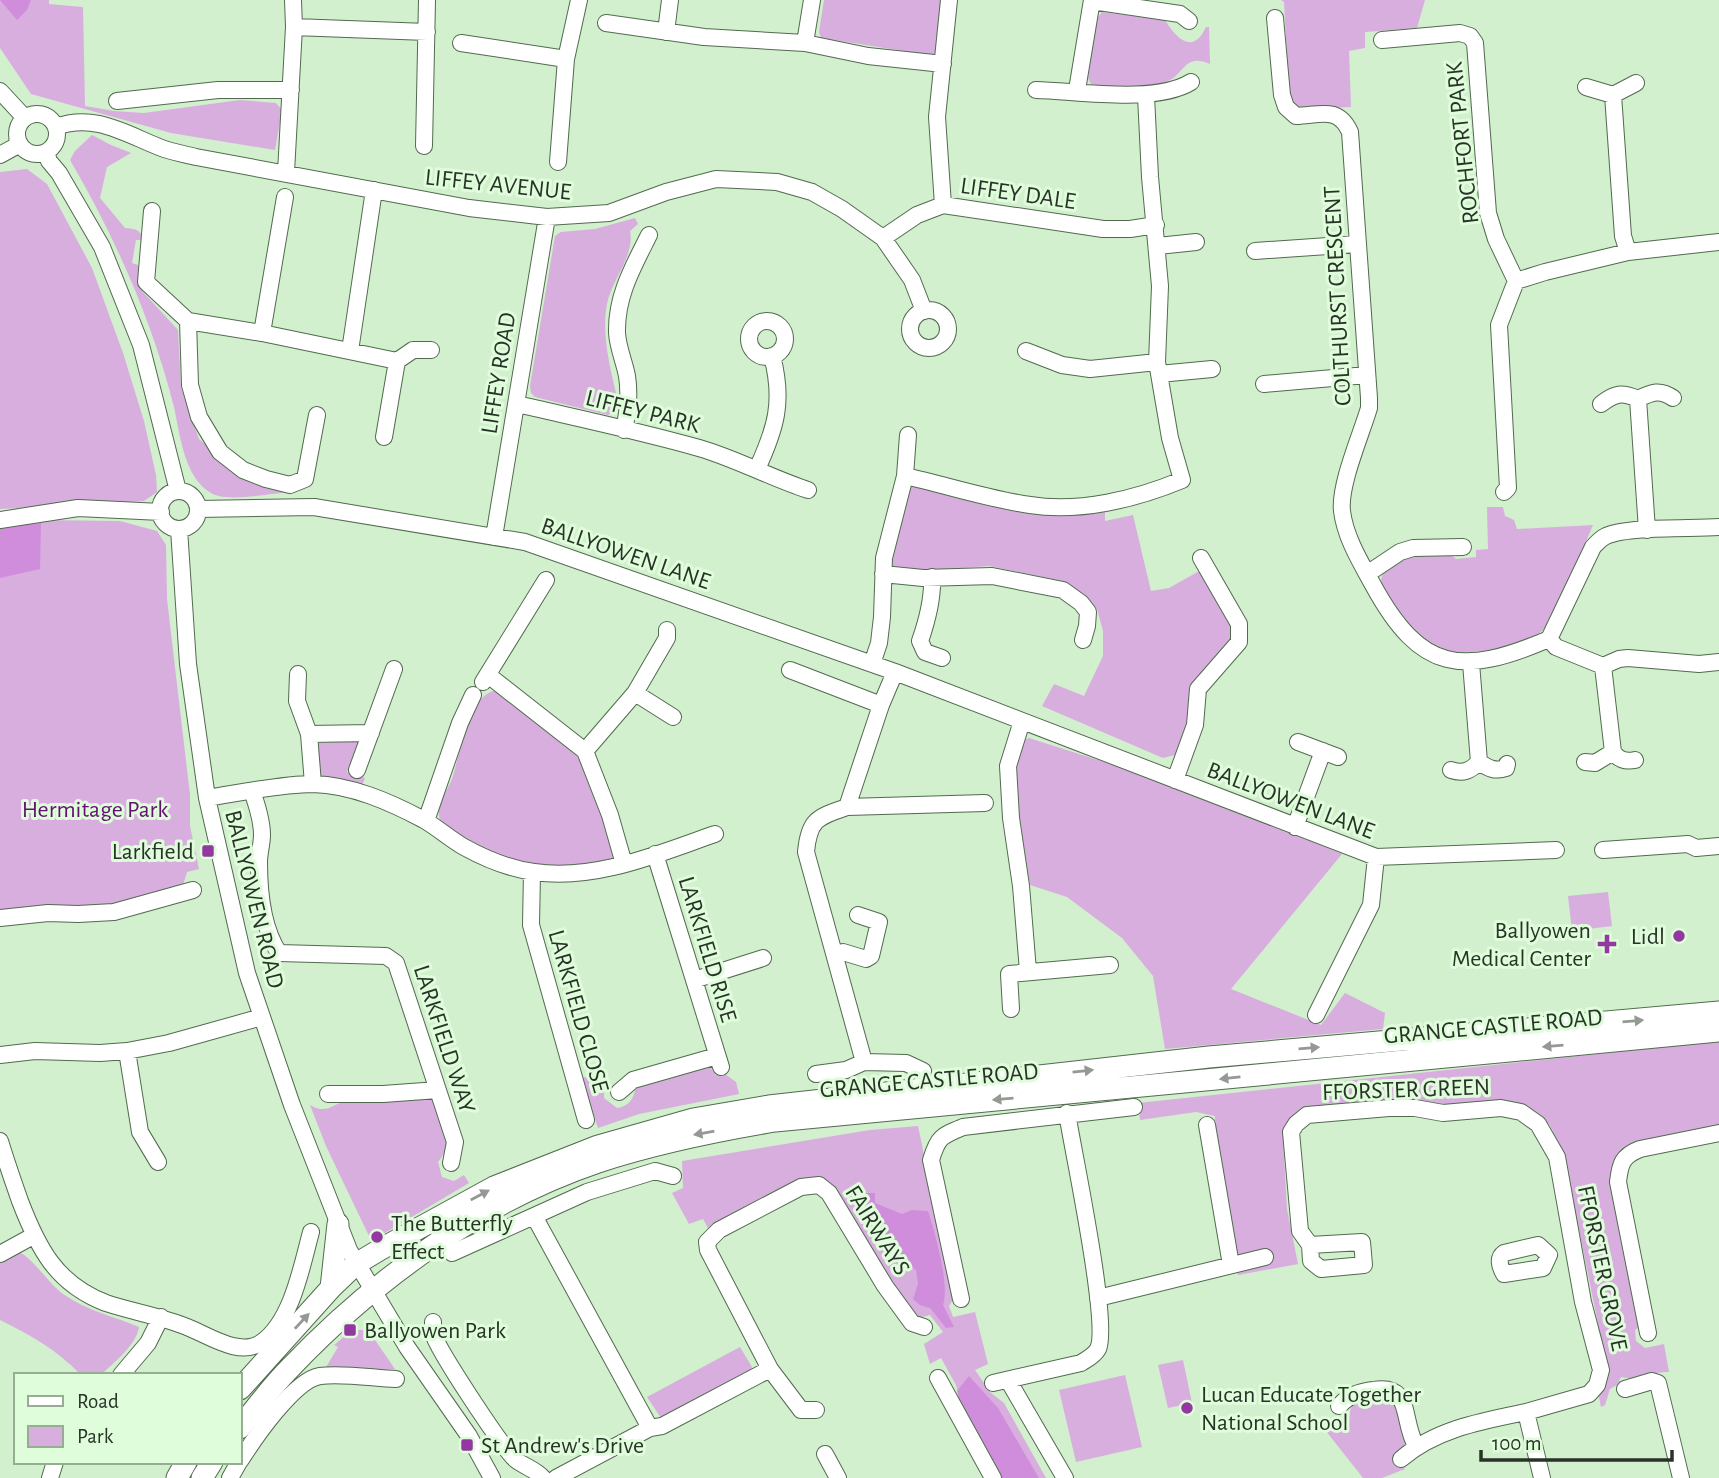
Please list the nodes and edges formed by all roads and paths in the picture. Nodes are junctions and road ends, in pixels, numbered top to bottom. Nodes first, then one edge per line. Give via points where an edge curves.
1 (293, 0) edge
2 (427, 0) edge
3 (579, 0) edge
4 (670, 0) edge
5 (812, 0) edge
6 (949, 0) edge
7 (1092, 1) edge
8 (1275, 18) dead end
9 (1189, 21) dead end
10 (606, 23) dead end
11 (294, 27) junction
12 (427, 32) junction
13 (666, 32) junction
14 (1382, 40) dead end
15 (461, 43) dead end
16 (805, 43) junction
17 (566, 59) junction
18 (943, 64) junction
19 (1191, 82) dead end
20 (1636, 83) dead end
21 (1586, 87) dead end
22 (291, 90) junction
23 (1036, 90) dead end
24 (1077, 90) junction
25 (0, 91) edge
26 (1613, 95) junction
27 (1146, 96) junction
28 (117, 101) dead end
29 (24, 118) junction
30 (56, 127) junction
31 (20, 144) junction
32 (424, 146) dead end
33 (46, 152) junction
34 (0, 155) edge
35 (558, 162) dead end
36 (286, 172) junction
37 (374, 190) junction
38 (285, 197) dead end
39 (943, 205) junction
40 (152, 211) dead end
41 (547, 217) junction
42 (1156, 225) junction
43 (649, 235) dead end
44 (883, 238) junction
45 (1196, 242) dead end
46 (1719, 242) edge
47 (1357, 244) junction
48 (1158, 246) junction
49 (1255, 251) dead end
50 (1628, 252) junction
51 (1516, 281) junction
52 (924, 311) dead end
53 (188, 321) junction
54 (262, 333) junction
55 (431, 350) dead end
56 (350, 351) junction
57 (1026, 351) dead end
58 (772, 356) dead end
59 (397, 361) junction
60 (1158, 368) junction
61 (1212, 369) dead end
62 (1367, 375) junction
63 (1264, 384) dead end
64 (1673, 398) dead end
65 (1638, 399) junction
66 (517, 404) junction
67 (1601, 404) dead end
68 (317, 415) dead end
69 (624, 430) junction
70 (908, 435) dead end
71 (384, 437) dead end
72 (757, 469) junction
73 (905, 476) junction
74 (808, 490) dead end
75 (178, 491) junction
76 (1504, 492) dead end
77 (198, 509) junction
78 (160, 512) junction
79 (0, 520) edge
80 (1719, 527) edge
81 (179, 529) junction
82 (1647, 530) junction
83 (494, 537) junction
84 (1463, 547) dead end
85 (1201, 558) dead end
86 (883, 574) junction
87 (1367, 574) junction
88 (932, 577) junction
89 (546, 580) dead end
90 (667, 630) dead end
91 (1549, 639) junction
92 (1083, 640) dead end
93 (942, 658) dead end
94 (1719, 662) edge
95 (1471, 663) junction
96 (872, 664) junction
97 (1603, 666) junction
98 (394, 668) dead end
99 (790, 670) dead end
100 (895, 672) junction
101 (298, 674) dead end
102 (481, 684) junction
103 (635, 693) junction
104 (881, 705) junction
105 (673, 717) dead end
106 (1022, 721) junction
107 (371, 733) junction
108 (309, 734) junction
109 (1298, 743) dead end
110 (584, 751) junction
111 (1613, 752) junction
112 (1635, 760) dead end
113 (1479, 762) junction
114 (1585, 762) dead end
115 (1507, 764) dead end
116 (357, 770) dead end
117 (1451, 770) dead end
118 (1175, 780) junction
119 (313, 784) junction
120 (252, 791) junction
121 (207, 798) junction
122 (985, 803) dead end
123 (847, 807) junction
124 (426, 821) junction
125 (1295, 827) junction
126 (715, 834) dead end
127 (1719, 846) edge
128 (1556, 850) dead end
129 (1603, 850) dead end
130 (655, 854) junction
131 (1376, 857) junction
132 (624, 864) junction
133 (532, 872) junction
134 (193, 890) dead end
135 (858, 915) dead end
136 (0, 918) edge
137 (835, 955) junction
138 (759, 959) dead end
139 (1110, 965) dead end
140 (1028, 971) junction
141 (694, 980) junction
142 (1011, 1009) dead end
143 (1719, 1012) edge
144 (1316, 1015) dead end
145 (261, 1017) junction
146 (1719, 1031) edge
147 (127, 1051) junction
148 (0, 1055) edge
149 (864, 1062) junction
150 (923, 1071) dead end
151 (816, 1074) dead end
152 (438, 1090) junction
153 (619, 1092) dead end
154 (328, 1094) dead end
155 (1134, 1107) dead end
156 (1521, 1112) joint
157 (1067, 1113) junction
158 (586, 1120) dead end
159 (1207, 1125) dead end
160 (1719, 1133) edge
161 (0, 1141) edge
162 (158, 1161) dead end
163 (451, 1163) dead end
164 (673, 1176) dead end
165 (534, 1216) junction
166 (338, 1224) junction
167 (311, 1232) dead end
168 (33, 1236) junction
169 (1310, 1245) dead end
170 (1572, 1249) junction
171 (452, 1253) dead end
172 (0, 1254) edge
173 (1549, 1255) dead end
174 (1265, 1257) dead end
175 (356, 1264) junction
176 (1231, 1265) junction
177 (331, 1287) junction
178 (365, 1297) junction
179 (1098, 1298) junction
180 (961, 1299) dead end
181 (161, 1317) junction
182 (433, 1322) dead end
183 (924, 1327) dead end
184 (1648, 1333) dead end
185 (770, 1368) junction
186 (123, 1373) edge
187 (939, 1378) dead end
188 (396, 1379) dead end
189 (242, 1387) edge
190 (1625, 1389) dead end
191 (1339, 1406) dead end
192 (816, 1410) dead end
193 (1526, 1412) junction
194 (242, 1426) edge
195 (650, 1428) junction
196 (1416, 1446) junction
197 (825, 1454) dead end
198 (242, 1458) edge
199 (1401, 1459) dead end
200 (492, 1478) edge
201 (543, 1478) edge
202 (556, 1478) edge
203 (838, 1478) edge
204 (993, 1478) edge
205 (1065, 1478) edge
206 (1542, 1478) edge
207 (1681, 1478) edge

1 - 11 street
2 - 12 street
3 - 17 street
4 - 13 street
5 - 16 street
6 - 18 street
7 - 9 street via 1180,14
7 - 24 street
8 - 47 street, COLTHURST CRESCENT via 1286,107 1296,116 1334,114 1350,132
10 - 13 street
11 - 12 street
11 - 22 street
12 - 32 street
13 - 16 street
14 - 51 street, ROCHFORT PARK via 1460,33 1475,43 1489,213
15 - 17 street
16 - 18 street
17 - 35 street
18 - 39 street via 936,117
19 - 27 street
20 - 26 street
21 - 26 street
22 - 28 street via 218,90
22 - 36 street
23 - 24 street
24 - 27 street
25 - 29 street
26 - 50 street
27 - 42 street
29 - 30 street via 42,115
29 - 31 street via 18,128
30 - 33 street via 57,138
30 - 36 street, LIFFEY AVENUE via 96,122 196,158
31 - 33 street via 29,152
31 - 34 street
33 - 75 street via 102,247 136,333
36 - 37 street, LIFFEY AVENUE
37 - 41 street, LIFFEY AVENUE
37 - 56 street
38 - 54 street
39 - 42 street, LIFFEY DALE via 1103,229
39 - 44 street, LIFFEY DALE via 917,215
40 - 53 street via 146,282
41 - 44 street, LIFFEY AVENUE via 609,213 716,179 749,179 812,192
41 - 66 street, LIFFEY ROAD
42 - 48 street
43 - 69 street via 628,277 618,311 617,334 629,393
44 - 52 street, LIFFEY AVENUE via 912,280
45 - 48 street
46 - 50 street
47 - 49 street
47 - 62 street, COLTHURST CRESCENT
48 - 60 street
50 - 51 street
51 - 76 street via 1499,326 1508,488
53 - 54 street
53 - 68 street via 190,385 199,417 220,453 243,470 290,485 305,479
54 - 56 street
55 - 59 street via 413,350
56 - 59 street
57 - 60 street via 1062,365 1090,369
58 - 72 street via 779,394
59 - 71 street
60 - 61 street
60 - 73 street via 1182,480 1103,502 1055,507 1031,506
62 - 63 street
62 - 87 street, COLTHURST CRESCENT via 1369,408 1343,491 1342,510
64 - 65 street via 1656,391
65 - 67 street via 1619,393
65 - 82 street
66 - 69 street, LIFFEY PARK
66 - 83 street, LIFFEY ROAD
69 - 72 street, LIFFEY PARK via 700,448
70 - 73 street
72 - 74 street, LIFFEY PARK
73 - 86 street
75 - 77 street via 194,498
75 - 78 street via 163,500
77 - 81 street via 191,525
77 - 83 street, BALLYOWEN LANE via 314,507
78 - 79 street via 78,509
78 - 81 street via 165,522
80 - 82 street
81 - 121 street, BALLYOWEN ROAD via 188,664
82 - 91 street via 1602,537 1593,547
83 - 96 street, BALLYOWEN LANE via 564,554
84 - 87 street via 1413,548
85 - 118 street via 1239,624 1239,642 1198,690 1195,725
86 - 88 street
86 - 96 street via 879,643
87 - 95 street, COLTHURST CRESCENT via 1415,643 1434,655
88 - 92 street via 992,576 1063,590 1088,612
88 - 93 street via 920,641 925,652
89 - 102 street
90 - 103 street via 667,638
91 - 95 street, COLTHURST CRESCENT
91 - 97 street via 1556,647
94 - 97 street via 1628,658
95 - 113 street
96 - 100 street, BALLYOWEN LANE
97 - 111 street
98 - 107 street
99 - 104 street
100 - 104 street
100 - 106 street, BALLYOWEN LANE
101 - 108 street via 297,701
102 - 110 street
102 - 124 street via 460,723
103 - 105 street
103 - 110 street
104 - 123 street
106 - 118 street, BALLYOWEN LANE
106 - 140 street via 1008,766
107 - 108 street
107 - 116 street
108 - 119 street
109 - 125 street via 1330,754
110 - 132 street
111 - 112 street via 1619,759
111 - 114 street via 1595,763
113 - 115 street via 1498,771
113 - 117 street via 1461,773
118 - 125 street, BALLYOWEN LANE
119 - 120 street
119 - 124 street via 382,799
120 - 121 street
120 - 152 street, LARKFIELD WAY via 260,817 258,861 271,941 279,953 386,957 396,963
121 - 145 street, BALLYOWEN ROAD
122 - 123 street
123 - 137 street via 813,823 806,852
124 - 133 street via 465,847
125 - 131 street, BALLYOWEN LANE
126 - 130 street
127 - 129 street
128 - 131 street, BALLYOWEN LANE
130 - 132 street
130 - 141 street, LARKFIELD RISE
131 - 144 street via 1371,905
132 - 133 street via 581,874
133 - 158 street, LARKFIELD CLOSE via 531,925
134 - 136 street via 114,912
135 - 137 street via 879,922 871,956
137 - 149 street
138 - 141 street
139 - 140 street
140 - 142 street via 1009,974
141 - 153 street, LARKFIELD RISE via 719,1062 633,1080
175 -> 143 main road, GRANGE CASTLE ROAD via 494,1187 598,1146 693,1119 769,1106 1209,1056
145 - 147 street
145 - 166 street, BALLYOWEN ROAD
146 -> 178 main road, GRANGE CASTLE ROAD via 775,1121 688,1136 596,1163 513,1199 450,1236
147 - 148 street
147 - 162 street via 140,1132
149 - 150 street via 906,1063
149 - 151 street
152 - 154 street
152 - 163 street, LARKFIELD WAY via 455,1142
155 - 157 street
156 - 169 street, FFORSTER GREEN via 1389,1108 1307,1115 1291,1132 1300,1231
156 - 170 street, FFORSTER GROVE via 1538,1124 1557,1157
157 - 179 street
157 - 180 street via 963,1127 936,1142 931,1160
159 - 176 street
160 - 184 street via 1640,1149 1628,1153 1620,1166 1618,1182
161 - 168 street
164 - 165 street via 655,1171 587,1192
165 - 171 street
165 - 195 street
166 - 175 street, BALLYOWEN ROAD
166 - 177 main road
167 - 181 street via 294,1296 261,1343 243,1348 226,1344
168 - 172 street
168 - 181 street via 60,1275 82,1291
170 - 173 street
170 - 193 street, FFORSTER GROVE via 1601,1370 1597,1385 1589,1394
174 - 176 street
175 - 177 main road, GRANGE CASTLE ROAD
175 - 178 street, BALLYOWEN ROAD
176 - 179 street
189 -> 177 main road, GRANGE CASTLE ROAD
178 - 194 main road, GRANGE CASTLE ROAD via 290,1367
178 - 200 street, BALLYOWEN ROAD via 407,1347 469,1436
179 - 205 street via 1101,1334 1091,1357 1000,1381
181 - 186 street via 142,1352
182 - 201 street via 442,1351 497,1436 515,1459
183 - 185 street, FAIRWAYS via 912,1323 885,1286 829,1193 819,1185 801,1187 709,1239 708,1250
185 - 192 street via 801,1410
185 - 195 street via 662,1426
187 - 204 street
188 - 198 street via 320,1376 307,1380
190 - 207 street via 1658,1383
191 - 196 street via 1348,1396 1365,1391 1396,1390
193 - 196 street, FFORSTER GROVE via 1479,1422
193 - 206 street
195 - 202 street
196 - 199 street, FFORSTER GROVE
197 - 203 street

